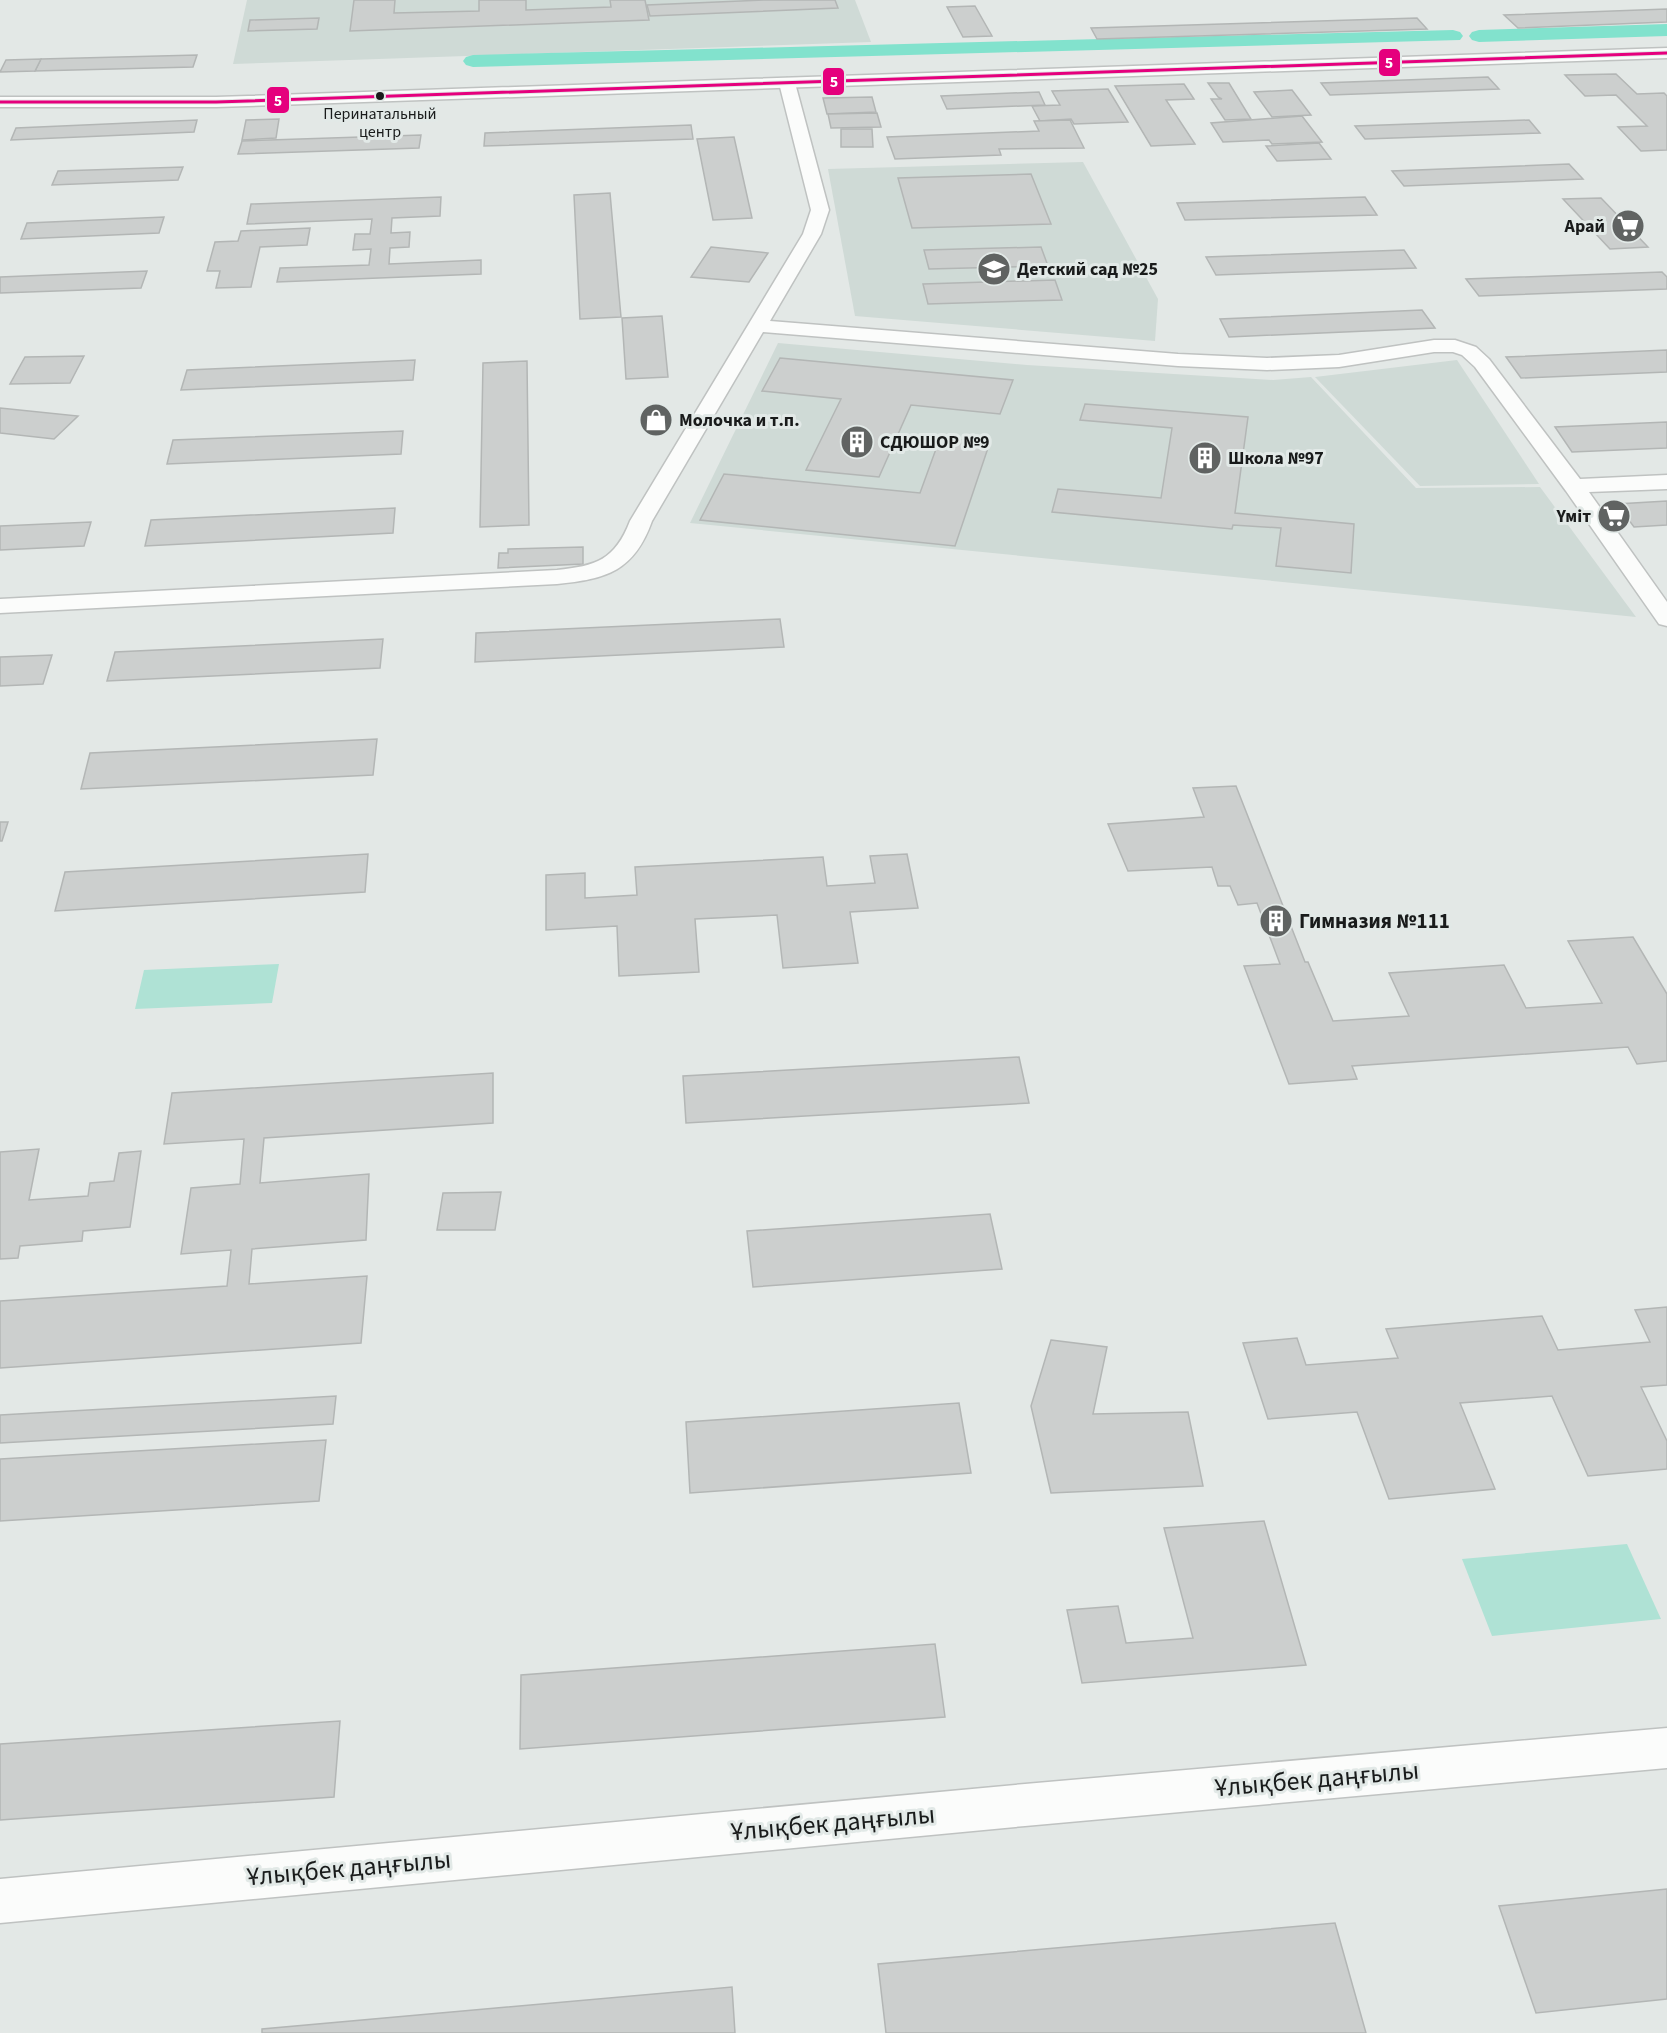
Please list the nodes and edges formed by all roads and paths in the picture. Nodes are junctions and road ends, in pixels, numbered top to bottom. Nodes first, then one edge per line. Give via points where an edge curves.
1 (1667, 53) edge
2 (787, 83) junction
3 (0, 90) edge
4 (0, 102) edge
5 (216, 102) junction
6 (0, 113) edge
7 (759, 326) junction
8 (1667, 482) edge
9 (1574, 486) junction
10 (0, 606) edge
11 (1667, 619) edge
12 (1667, 1748) edge
13 (0, 1901) edge

1 - 2 main road
2 - 5 main road
2 - 7 street via 820,210 812,234
3 - 5 main road
4 - 5 main road
5 - 6 main road
7 - 9 street via 1267,364 1339,361 1455,346 1470,351 1482,363
7 - 10 street via 641,521 636,538 623,556 604,569 539,578
8 - 9 street
9 - 11 street
12 - 13 main road, Ұлықбек даңғылы

